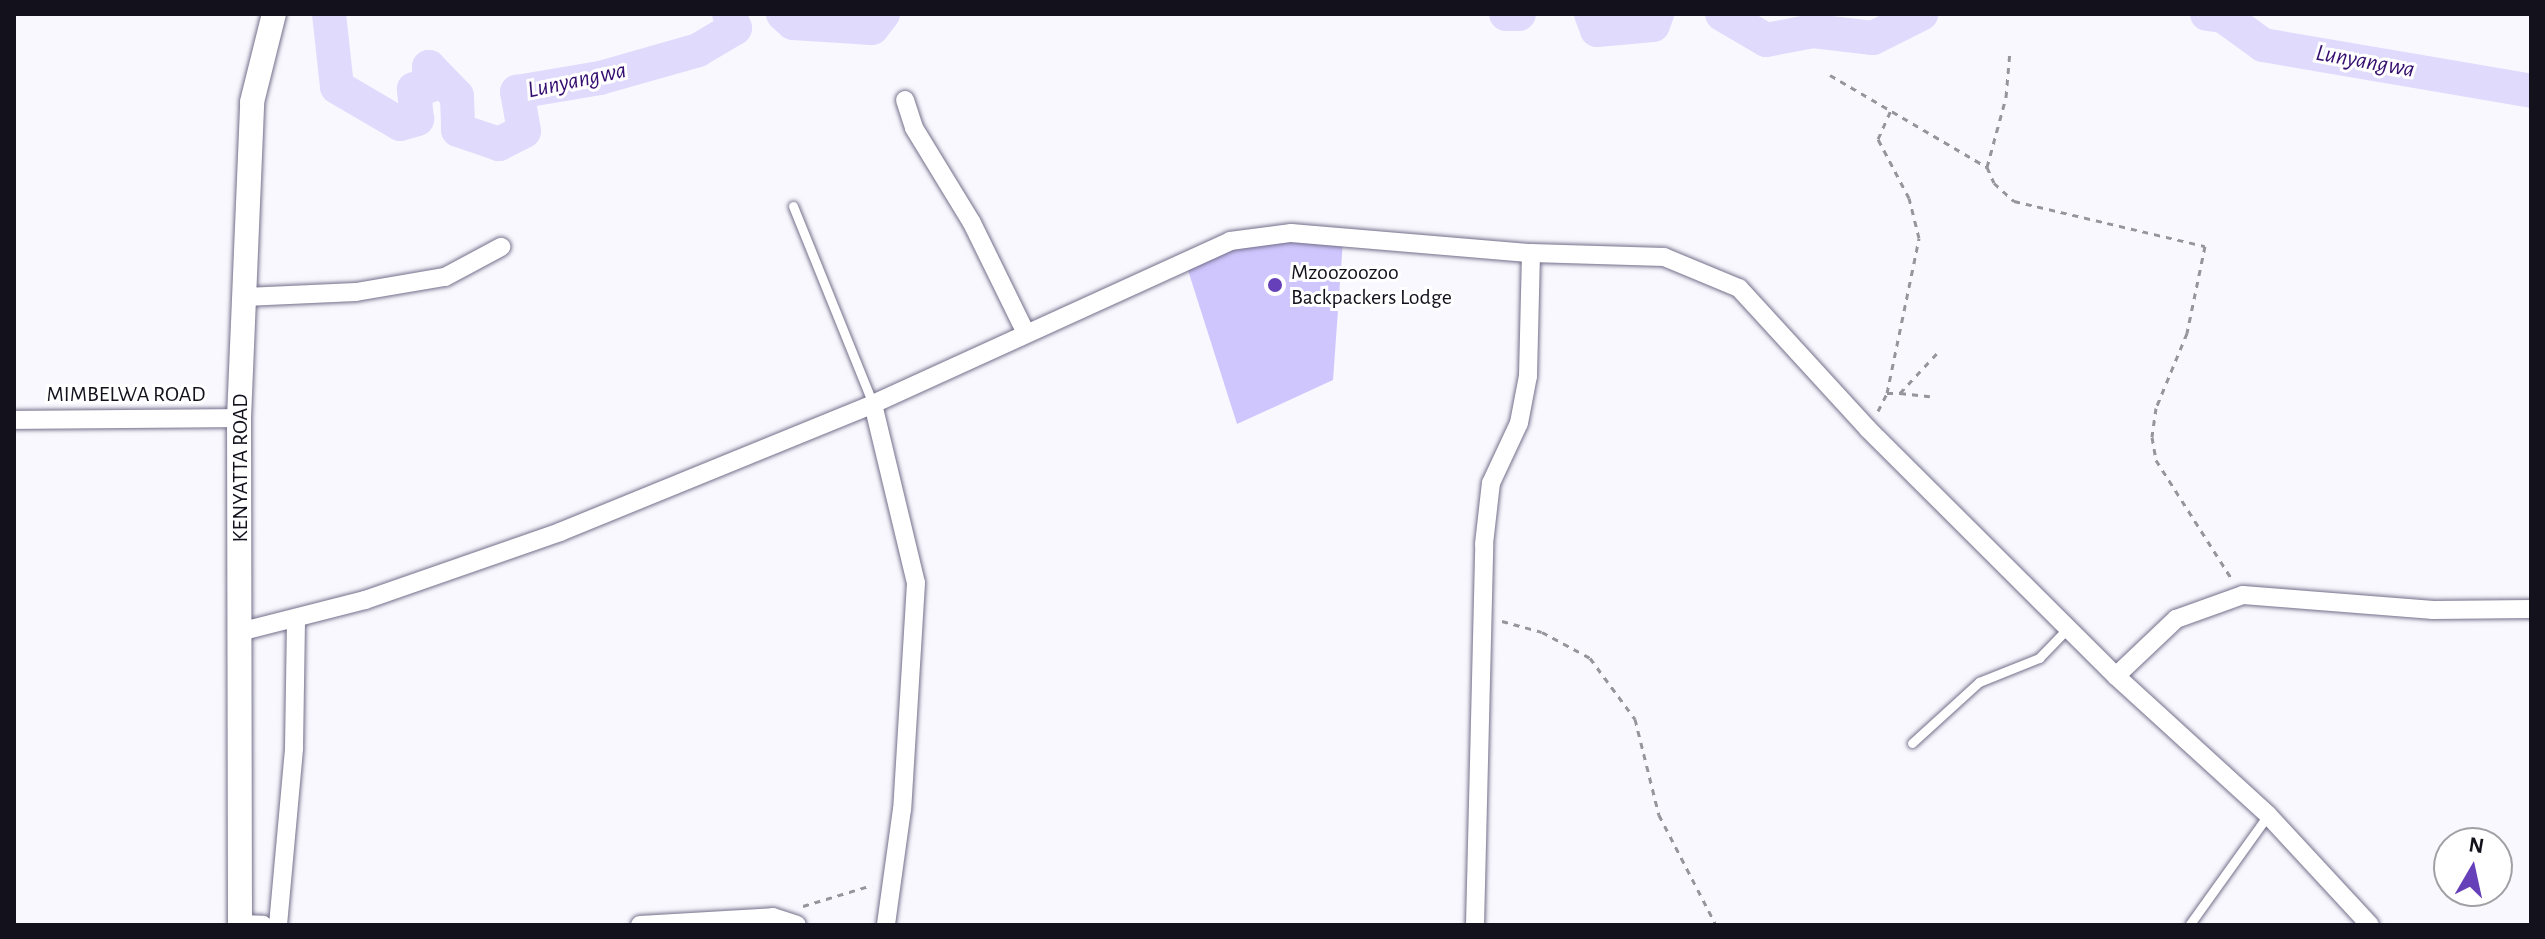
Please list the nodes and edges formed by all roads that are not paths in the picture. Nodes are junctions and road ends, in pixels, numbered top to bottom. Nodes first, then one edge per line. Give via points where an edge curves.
1 (274, 14) edge
2 (905, 100) dead end
3 (793, 206) dead end
4 (501, 247) dead end
5 (1531, 253) junction
6 (245, 297) junction
7 (1025, 331) junction
8 (873, 404) junction
9 (239, 418) junction
10 (14, 420) edge
11 (2531, 609) edge
12 (296, 618) junction
13 (2068, 628) junction
14 (243, 631) junction
15 (2116, 676) junction
16 (1912, 743) dead end
17 (2268, 815) junction
18 (2190, 924) edge
19 (248, 925) edge
20 (278, 925) edge
21 (640, 925) edge
22 (797, 925) edge
23 (886, 925) edge
24 (1475, 925) edge
25 (2370, 925) edge

1 - 6 street, KENYATTA ROAD via 252,102
2 - 7 street via 914,128 972,223
3 - 8 lane
4 - 6 street via 445,277 356,292
5 - 7 street via 1365,236 1258,235 1230,241
5 - 13 street via 1664,257 1739,288 1868,429
5 - 24 street via 1528,376 1519,423 1491,483
6 - 9 street, KENYATTA ROAD
7 - 8 street
8 - 12 street via 560,532 365,600
8 - 23 street via 916,583 902,809
9 - 10 street, MIMBELWA ROAD
9 - 14 street, KENYATTA ROAD
11 - 15 street via 2433,610 2243,595 2176,619
12 - 14 street
12 - 20 street via 294,748
13 - 15 street
13 - 16 lane via 2039,658 1979,682
14 - 19 street, KENYATTA ROAD
15 - 17 street
17 - 18 lane
17 - 25 street
21 - 22 street via 773,917

